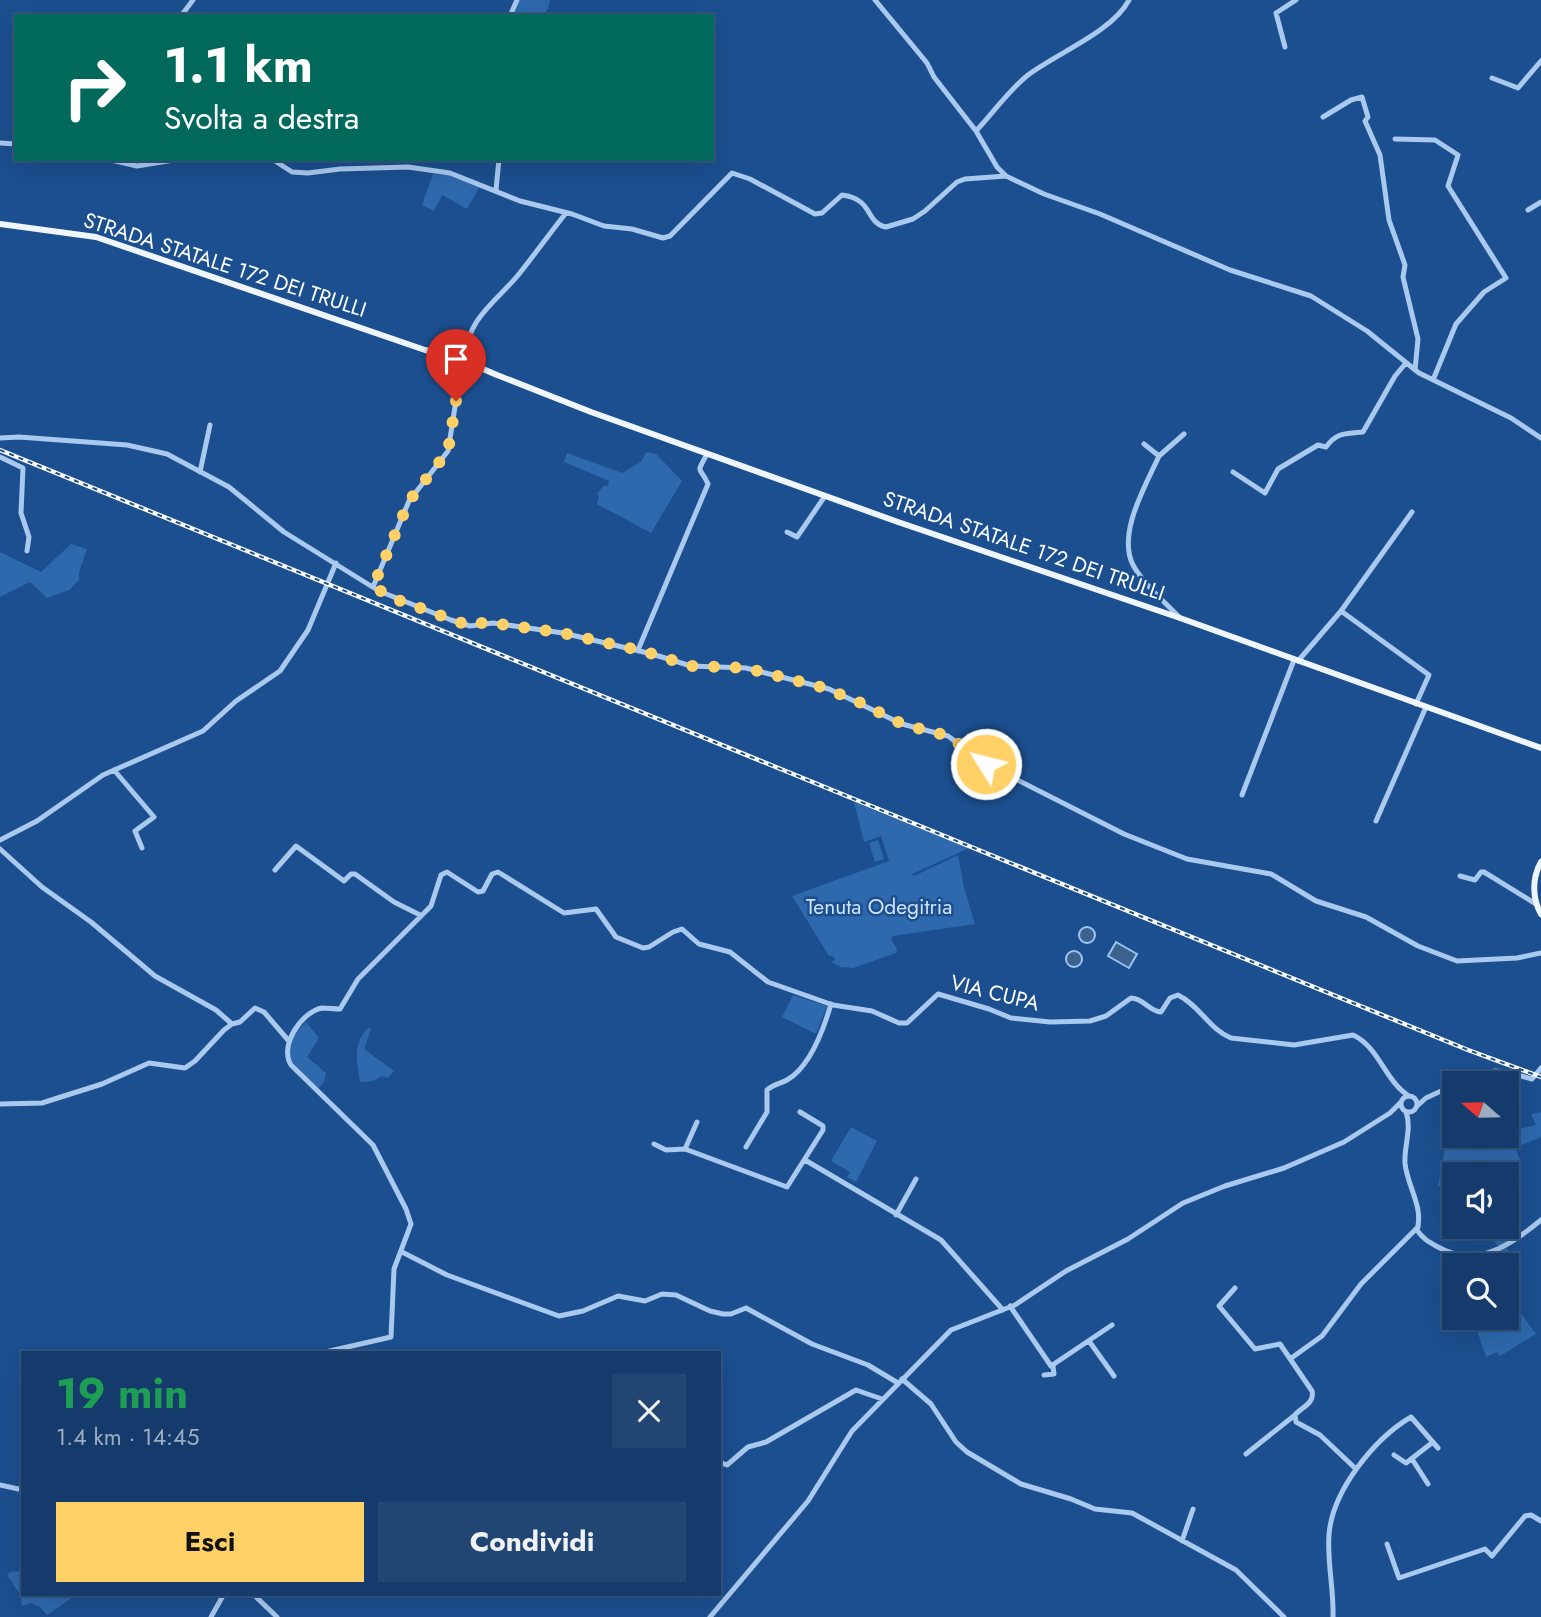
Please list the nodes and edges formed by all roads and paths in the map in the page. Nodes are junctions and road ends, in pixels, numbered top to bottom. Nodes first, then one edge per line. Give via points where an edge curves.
1 (875, 0) edge
2 (1129, 0) edge
3 (1296, 0) edge
4 (1285, 47) dead end
5 (1541, 61) edge
6 (1492, 78) dead end
7 (1322, 117) dead end
8 (976, 131) junction
9 (1395, 139) dead end
10 (116, 161) edge
11 (168, 161) edge
12 (275, 161) edge
13 (499, 161) edge
14 (1006, 176) junction
15 (496, 190) junction
16 (1541, 202) edge
17 (1528, 210) dead end
18 (566, 213) junction
19 (0, 224) edge
20 (471, 337) junction
21 (458, 350) junction
22 (447, 358) junction
23 (469, 358) junction
24 (1406, 363) junction
25 (1415, 370) junction
26 (465, 372) junction
27 (453, 373) junction
28 (497, 375) junction
29 (1433, 380) junction
30 (458, 388) junction
31 (210, 425) dead end
32 (1184, 434) dead end
33 (0, 438) edge
34 (1541, 438) edge
35 (1144, 444) dead end
36 (707, 454) junction
37 (1158, 456) junction
38 (0, 457) edge
39 (200, 472) junction
40 (1233, 472) dead end
41 (825, 496) junction
42 (1412, 512) dead end
43 (787, 532) dead end
44 (27, 551) dead end
45 (336, 563) junction
46 (373, 587) junction
47 (1341, 611) junction
48 (1180, 618) junction
49 (638, 650) junction
50 (1296, 660) junction
51 (1416, 704) junction
52 (1426, 707) junction
53 (1541, 748) edge
54 (114, 770) junction
55 (1242, 795) dead end
56 (1376, 821) dead end
57 (0, 840) edge
58 (142, 848) dead end
59 (0, 849) edge
60 (1541, 862) edge
61 (275, 870) dead end
62 (1460, 876) dead end
63 (1536, 904) junction
64 (1541, 914) edge
65 (420, 915) junction
66 (1541, 953) edge
67 (831, 1004) junction
68 (232, 1024) junction
69 (288, 1041) junction
70 (1541, 1068) edge
71 (1519, 1075) edge
72 (1399, 1089) junction
73 (1442, 1091) edge
74 (1411, 1097) junction
75 (1426, 1098) junction
76 (1401, 1102) junction
77 (0, 1104) edge
78 (1410, 1110) junction
79 (800, 1112) dead end
80 (1391, 1113) junction
81 (697, 1122) dead end
82 (654, 1144) dead end
83 (746, 1147) dead end
84 (685, 1149) junction
85 (805, 1160) junction
86 (916, 1179) dead end
87 (897, 1215) junction
88 (1541, 1220) edge
89 (1418, 1227) junction
90 (402, 1252) junction
91 (1235, 1288) dead end
92 (1010, 1306) junction
93 (1003, 1310) junction
94 (1112, 1325) dead end
95 (1090, 1341) junction
96 (330, 1351) edge
97 (1290, 1359) junction
98 (1053, 1366) junction
99 (1044, 1375) dead end
100 (1114, 1376) dead end
101 (900, 1381) junction
102 (882, 1399) junction
103 (1295, 1415) junction
104 (1246, 1454) dead end
105 (1394, 1455) dead end
106 (1412, 1459) junction
107 (721, 1463) edge
108 (1356, 1469) junction
109 (1428, 1484) dead end
110 (0, 1485) edge
111 (21, 1490) edge
112 (1193, 1509) dead end
113 (1541, 1521) edge
114 (1182, 1541) junction
115 (1387, 1544) dead end
116 (223, 1596) edge
117 (255, 1596) edge
118 (211, 1617) edge
119 (277, 1617) edge
120 (711, 1617) edge
121 (1284, 1617) edge
122 (1333, 1617) edge

1 - 8 street
2 - 8 street via 1098,30 1026,76
3 - 4 street via 1276,13
5 - 6 street via 1518,88
7 - 25 street via 1362,97 1365,121 1380,155 1389,220 1405,265 1403,277 1418,340
8 - 14 street
9 - 29 street via 1435,140 1458,155 1448,186 1506,278 1484,292 1456,324
10 - 11 street via 137,166
12 - 15 street via 292,172 308,173 408,167 450,173
13 - 15 street
14 - 18 street via 964,179 913,219 886,227 879,226 864,203 853,198 842,195 815,214 732,173 663,239
14 - 24 street via 1230,270 1311,296 1367,331
15 - 18 street
16 - 17 street
18 - 20 street via 483,312
19 - 22 main road, STRADA STATALE 172 DEI TRULLI via 96,237
20 - 21 street
20 - 23 street
21 - 22 main road
21 - 23 main road, STRADA STATALE 172 DEI TRULLI
22 - 27 main road, STRADA STATALE 172 DEI TRULLI via 447,368
23 - 26 main road
23 - 28 main road, STRADA STATALE 172 DEI TRULLI
24 - 25 street
24 - 40 street via 1363,432 1333,438 1326,447 1318,445 1279,469 1265,493
25 - 29 street
26 - 27 main road, STRADA STATALE 172 DEI TRULLI
26 - 28 main road, STRADA STATALE 172 DEI TRULLI
26 - 30 street
27 - 30 street
28 - 36 main road, STRADA STATALE 172 DEI TRULLI
29 - 34 street
30 - 46 street via 448,451 409,501
31 - 39 street
32 - 37 street
33 - 39 street via 127,445 167,454
35 - 37 street
36 - 41 main road, STRADA STATALE 172 DEI TRULLI
36 - 49 street via 699,468 707,480 704,493
37 - 48 street via 1133,514 1129,544 1132,564
38 - 44 street via 23,468 21,513 29,537
39 - 45 street via 229,487 284,531
41 - 43 street via 797,537
41 - 48 main road, STRADA STATALE 172 DEI TRULLI
42 - 47 street
45 - 46 street
45 - 54 street via 308,630 279,671 203,731
46 - 49 street via 470,626 486,622 563,633
47 - 50 street
47 - 51 street via 1429,675
48 - 50 main road, STRADA STATALE 172 DEI TRULLI
49 - 66 street via 691,666 746,668 828,689 902,724 948,736 986,764 1124,834 1187,859 1270,874 1316,901 1366,917 1457,961
50 - 51 main road, STRADA STATALE 172 DEI TRULLI
50 - 55 street
51 - 52 main road, STRADA STATALE 172 DEI TRULLI
52 - 53 main road, STRADA STATALE 172 DEI TRULLI
52 - 56 street
54 - 57 street
54 - 58 street via 154,817 135,831
59 - 68 street via 155,976
60 - 63 main road via 1535,877
61 - 65 street via 296,846 344,881 355,874
62 - 63 street via 1471,881 1484,872
63 - 64 main road
65 - 67 street, VIA CUPA via 430,906 441,875 447,872 478,892 498,872 564,913 596,909 616,937 643,948 682,929 699,944 730,952 768,982
65 - 69 street via 358,979 340,1009 314,1012
67 - 72 street, VIA CUPA via 904,1024 938,994 1011,1018 1090,1021 1131,998 1161,1012 1170,998 1178,995 1231,1038 1283,1045 1358,1037
67 - 83 street via 811,1056 788,1080 767,1090 767,1112
68 - 69 street via 257,1008
68 - 77 street via 185,1068 149,1063 42,1103
69 - 90 street via 291,1065 364,1135 381,1158 411,1224
70 - 71 street via 1532,1079
72 - 74 street
72 - 76 street
73 - 75 street
74 - 75 street
74 - 76 street
74 - 78 street
75 - 78 street
76 - 78 street
76 - 80 street
78 - 80 street
78 - 89 street via 1405,1165 1420,1216
79 - 85 street via 824,1128
80 - 92 street via 1344,1142 1284,1168 1183,1203
81 - 84 street
82 - 84 street via 666,1150
84 - 85 street via 787,1187
85 - 87 street
86 - 87 street
87 - 93 street via 941,1240
88 - 89 street via 1506,1246 1468,1257 1435,1246 1422,1237
89 - 97 street via 1360,1284 1322,1336
90 - 96 street via 394,1269 391,1337
90 - 101 street via 447,1275 559,1316 576,1314 618,1296 645,1301 662,1294 723,1314 749,1309 812,1344
91 - 97 street via 1219,1306 1255,1349 1279,1343
92 - 93 street
92 - 98 street
93 - 101 street via 951,1330
94 - 95 street
95 - 98 street
95 - 100 street
97 - 103 street via 1313,1394
98 - 99 street via 1054,1374
101 - 102 street
101 - 114 street via 931,1404 962,1448 1021,1484 1092,1508 1132,1513
102 - 107 street via 856,1390 768,1441 748,1447 727,1465
102 - 120 street via 847,1437 808,1501
103 - 104 street
103 - 108 street via 1296,1422 1320,1435
105 - 106 street via 1403,1463
106 - 108 street via 1435,1445 1411,1417
106 - 109 street
108 - 122 street via 1335,1510 1329,1534
110 - 111 street
112 - 114 street
113 - 115 street via 1525,1516 1493,1556 1485,1549 1399,1578
114 - 121 street via 1238,1572
116 - 118 street
117 - 119 street

